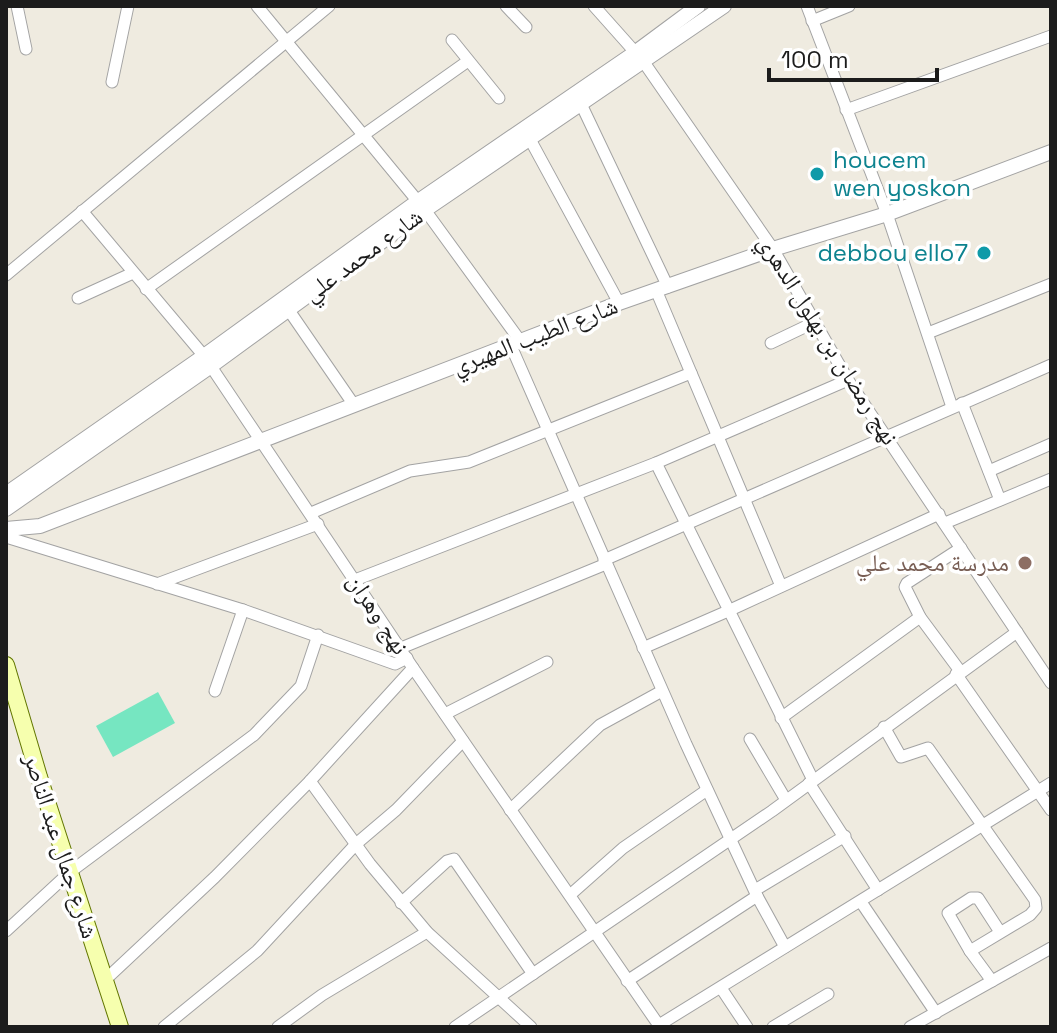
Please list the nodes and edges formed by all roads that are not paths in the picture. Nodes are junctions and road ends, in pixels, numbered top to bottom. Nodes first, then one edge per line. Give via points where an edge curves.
1 (17, 6) edge
2 (128, 6) edge
3 (257, 6) edge
4 (329, 6) edge
5 (506, 6) edge
6 (594, 6) edge
7 (698, 6) edge
8 (724, 6) edge
9 (807, 6) edge
10 (849, 6) edge
11 (812, 21) junction
12 (526, 27) dead end
13 (1051, 36) edge
14 (287, 40) junction
15 (452, 40) dead end
16 (26, 49) dead end
17 (640, 57) junction
18 (468, 61) junction
19 (112, 82) dead end
20 (499, 98) dead end
21 (581, 104) junction
22 (846, 110) junction
23 (527, 133) junction
24 (364, 135) junction
25 (1051, 152) edge
26 (421, 206) junction
27 (82, 211) junction
28 (887, 214) junction
29 (773, 249) junction
30 (133, 273) junction
31 (6, 275) edge
32 (1051, 284) edge
33 (662, 288) junction
34 (146, 289) junction
35 (78, 298) dead end
36 (619, 303) junction
37 (288, 309) junction
38 (813, 323) junction
39 (928, 333) junction
40 (771, 343) dead end
41 (516, 344) junction
42 (208, 361) junction
43 (1051, 365) edge
44 (691, 373) junction
45 (848, 380) junction
46 (354, 405) junction
47 (957, 405) junction
48 (548, 432) junction
49 (718, 436) junction
50 (887, 438) junction
51 (263, 440) junction
52 (1051, 444) edge
53 (656, 463) junction
54 (989, 471) junction
55 (1051, 479) edge
56 (6, 494) edge
57 (576, 494) junction
58 (745, 500) junction
59 (1000, 500) junction
60 (6, 509) edge
61 (311, 513) junction
62 (942, 518) junction
63 (318, 524) junction
64 (686, 525) junction
65 (6, 529) edge
66 (6, 537) edge
67 (961, 548) junction
68 (605, 562) junction
69 (355, 580) junction
70 (157, 584) junction
71 (781, 586) junction
72 (243, 610) junction
73 (728, 611) junction
74 (920, 617) junction
75 (1017, 632) junction
76 (318, 635) junction
77 (643, 648) junction
78 (407, 658) junction
79 (547, 662) dead end
80 (6, 665) edge
81 (958, 672) junction
82 (1051, 683) edge
83 (215, 691) dead end
84 (662, 691) junction
85 (445, 714) junction
86 (781, 718) junction
87 (884, 727) junction
88 (750, 739) dead end
89 (463, 741) junction
90 (310, 781) junction
91 (811, 782) junction
92 (1051, 783) edge
93 (707, 790) junction
94 (1038, 791) junction
95 (786, 800) junction
96 (510, 810) junction
97 (1051, 810) edge
98 (983, 826) junction
99 (845, 836) junction
100 (730, 839) junction
101 (356, 844) junction
102 (70, 872) junction
103 (878, 890) junction
104 (756, 893) junction
105 (570, 895) junction
106 (861, 902) junction
107 (401, 903) junction
108 (6, 931) edge
109 (427, 932) junction
110 (594, 932) junction
111 (1000, 932) junction
112 (785, 947) junction
113 (1051, 948) edge
114 (970, 951) junction
115 (533, 974) junction
116 (104, 981) junction
117 (627, 981) junction
118 (992, 981) junction
119 (721, 988) junction
120 (828, 994) dead end
121 (497, 998) junction
122 (936, 1013) junction
123 (659, 1026) edge
124 (120, 1027) edge
125 (164, 1027) edge
126 (278, 1027) edge
127 (455, 1027) edge
128 (531, 1027) edge
129 (747, 1027) edge
130 (773, 1027) edge
131 (910, 1027) edge

1 - 16 street
2 - 19 street
3 - 14 street
4 - 14 street
5 - 12 street
6 - 17 street, نهج رمضان بن بهلول الدهري
7 - 17 street, شارع محمد علي
8 - 17 street, شارع محمد علي
9 - 11 street
10 - 11 street
11 - 22 street
13 - 22 street
14 - 24 street
14 - 27 street
15 - 18 street
17 - 21 street, شارع محمد علي
17 - 23 street, شارع محمد علي
17 - 29 street, نهج رمضان بن بهلول الدهري
18 - 20 street
18 - 24 street
21 - 23 street, شارع محمد علي
21 - 33 street
22 - 28 street
23 - 26 street, شارع محمد علي
23 - 36 street
24 - 26 street
24 - 34 street
25 - 28 street, شارع الطيب المهيري
26 - 37 street, شارع محمد علي
26 - 41 street
26 - 42 street, شارع محمد علي
27 - 30 street, نهج وهران
27 - 31 street
28 - 29 street, شارع الطيب المهيري
28 - 39 street
29 - 33 street, شارع الطيب المهيري
29 - 38 street, نهج رمضان بن بهلول الدهري
30 - 34 street, نهج وهران
30 - 35 street
32 - 39 street
33 - 36 street, شارع الطيب المهيري
33 - 44 street
34 - 42 street, نهج وهران
36 - 41 street, شارع الطيب المهيري
37 - 42 street, شارع محمد علي
37 - 46 street
38 - 40 street
38 - 45 street, نهج رمضان بن بهلول الدهري
39 - 47 street
41 - 46 street, شارع الطيب المهيري
41 - 48 street
42 - 51 street, نهج وهران
42 - 56 street, شارع محمد علي
42 - 60 street, شارع محمد علي
43 - 47 street
44 - 48 street
44 - 49 street
45 - 49 street
45 - 50 street, نهج رمضان بن بهلول الدهري
46 - 51 street, شارع الطيب المهيري
47 - 50 street
47 - 54 street
48 - 57 street
48 - 61 street via 469,462 410,471
49 - 53 street
49 - 58 street
50 - 58 street
50 - 62 street, نهج رمضان بن بهلول الدهري
51 - 61 street, نهج وهران
51 - 65 street, شارع الطيب المهيري via 40,526
52 - 54 street
53 - 57 street
53 - 64 street
54 - 59 street
55 - 59 street
57 - 68 street
57 - 69 street
58 - 64 street
58 - 71 street
59 - 62 street
61 - 63 street, نهج وهران
62 - 67 street, نهج رمضان بن بهلول الدهري
62 - 71 street
63 - 69 street, نهج وهران
63 - 70 street
64 - 68 street
64 - 73 street
66 - 70 street
67 - 74 street via 906,585
67 - 75 street, نهج رمضان بن بهلول الدهري
68 - 77 street
68 - 78 street
69 - 78 street, نهج وهران
70 - 72 street
71 - 73 street
72 - 76 street
72 - 83 street
73 - 77 street
73 - 86 street
74 - 81 street
74 - 86 street
75 - 81 street
75 - 82 street, نهج رمضان بن بهلول الدهري
76 - 78 street via 395,664
76 - 102 street via 301,686 254,735
77 - 84 street
78 - 85 street, نهج وهران
78 - 90 street
79 - 85 street
80 - 102 main road, شارع جمال عبد الناصر
81 - 87 street
81 - 94 street
84 - 93 street
84 - 96 street via 600,725
85 - 89 street, نهج وهران
86 - 91 street
87 - 91 street
87 - 98 street via 901,757 928,748
88 - 95 street
89 - 96 street, نهج وهران
89 - 101 street
90 - 101 street
90 - 116 street
91 - 95 street
91 - 99 street
92 - 94 street
93 - 100 street
93 - 105 street via 623,848
94 - 97 street
94 - 98 street
95 - 100 street
96 - 105 street, نهج وهران
98 - 103 street
98 - 111 street via 1036,904 1030,915
99 - 103 street
99 - 104 street
100 - 104 street
100 - 110 street
101 - 107 street
101 - 125 street via 257,951
102 - 108 street
102 - 116 main road, شارع جمال عبد الناصر
103 - 106 street
104 - 112 street
104 - 117 street
105 - 110 street, نهج وهران
106 - 112 street
106 - 122 street
107 - 109 street
107 - 115 street via 454,859
109 - 121 street
109 - 126 street
110 - 115 street
110 - 117 street, نهج وهران
111 - 114 street
111 - 114 street via 978,898 971,898 948,913
112 - 119 street
113 - 118 street
114 - 118 street
115 - 121 street
116 - 124 main road, شارع جمال عبد الناصر
117 - 123 street, نهج وهران
118 - 122 street
119 - 123 street
119 - 129 street
120 - 130 street
121 - 127 street
121 - 128 street
122 - 131 street

